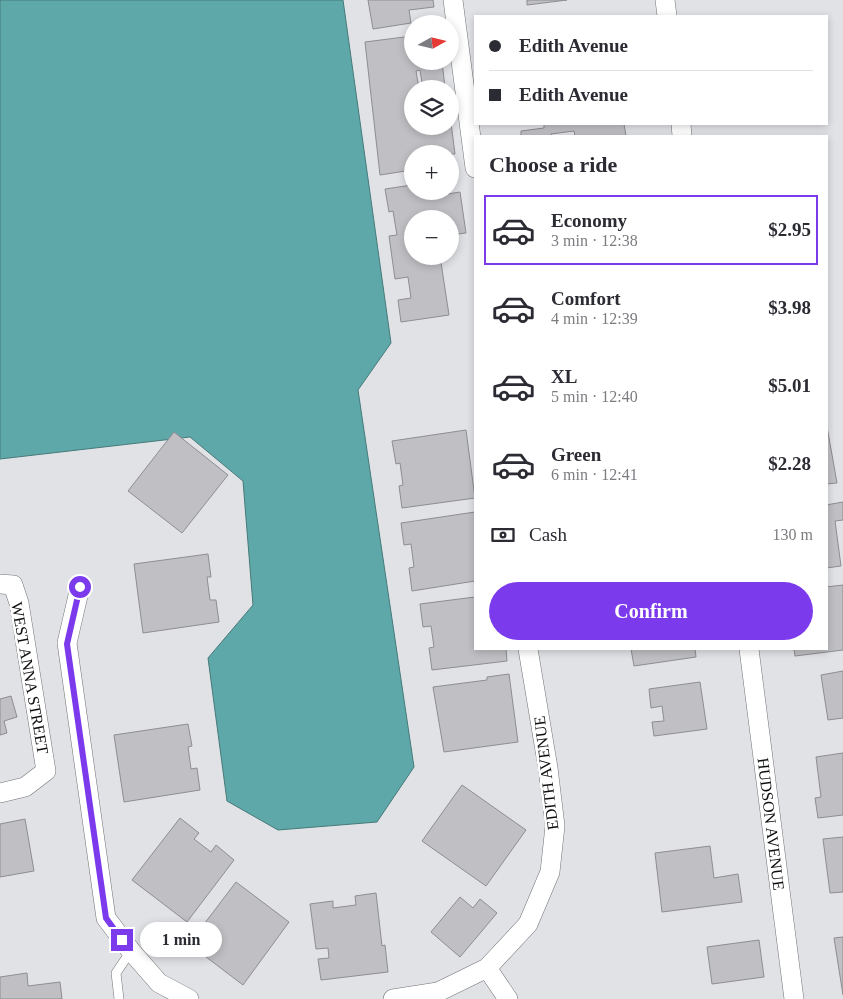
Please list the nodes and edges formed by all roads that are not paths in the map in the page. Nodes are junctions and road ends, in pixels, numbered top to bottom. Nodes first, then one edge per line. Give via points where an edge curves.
1 (453, 0) edge
2 (665, 0) edge
3 (667, 15) edge
4 (474, 160) edge
5 (6, 585) edge
6 (80, 587) dead end
7 (528, 650) edge
8 (749, 650) edge
9 (0, 793) edge
10 (130, 951) junction
11 (488, 968) junction
12 (119, 999) edge
13 (189, 999) edge
14 (392, 999) edge
15 (508, 999) edge
16 (794, 999) edge

1 - 4 street
2 - 3 street
5 - 9 street, WEST ANNA STREET via 20,603 46,771 25,788
6 - 10 street via 67,644 106,918
7 - 11 street, EDITH AVENUE via 555,826 550,872 528,924
8 - 16 street, HUDSON AVENUE
10 - 12 lane via 116,973
10 - 13 street via 159,983
11 - 14 street, EDITH AVENUE via 438,992
11 - 15 street

